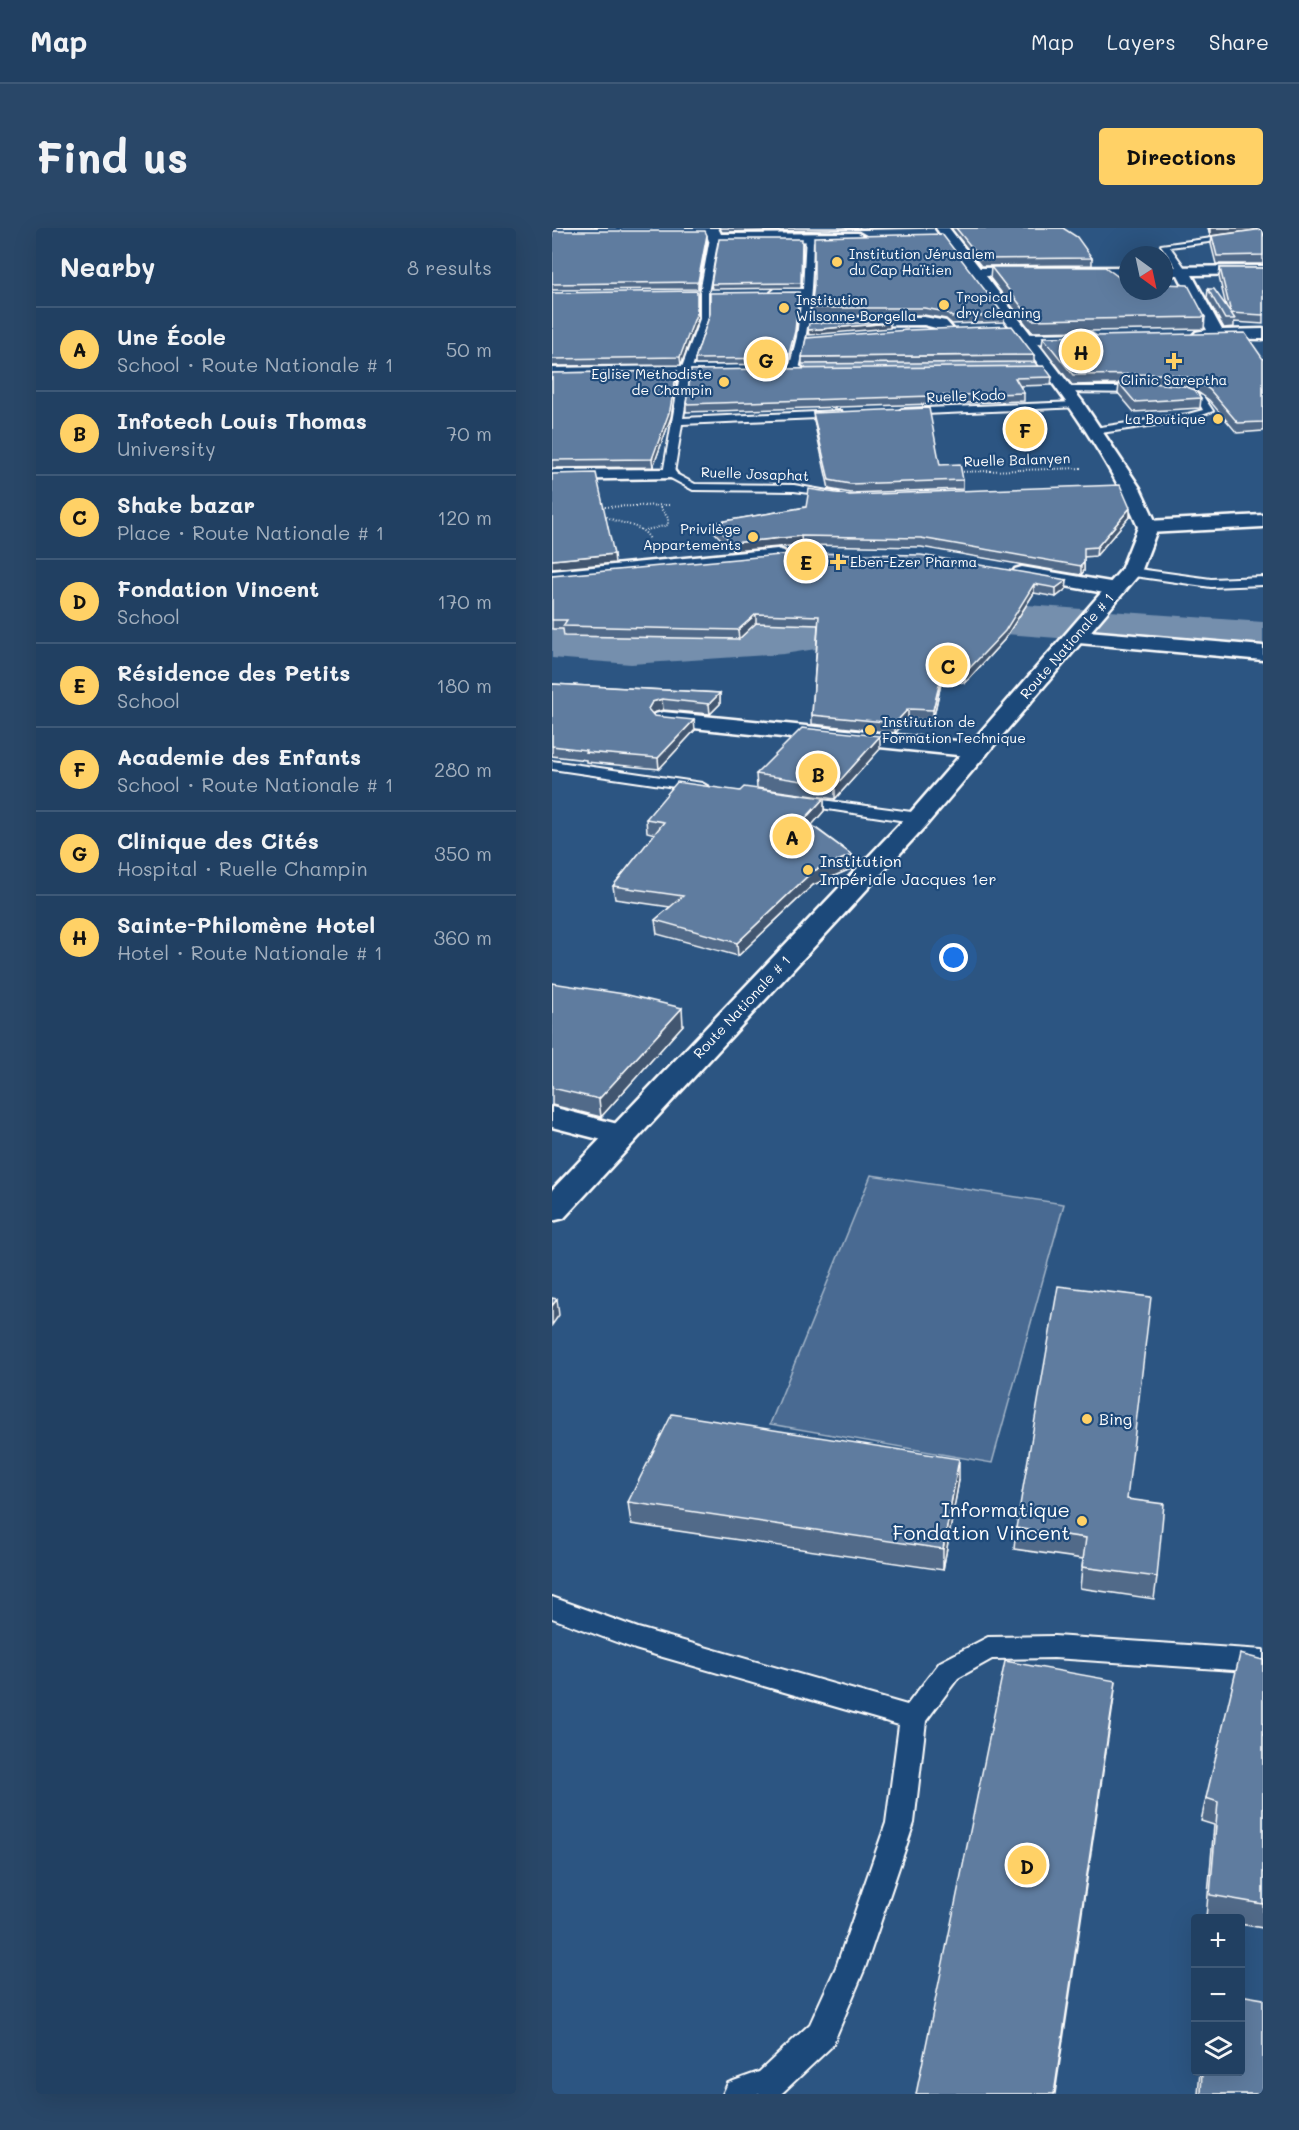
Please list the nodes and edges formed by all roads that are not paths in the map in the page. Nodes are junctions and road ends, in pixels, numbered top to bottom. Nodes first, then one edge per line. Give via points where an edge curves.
1 (782, 228) edge
2 (552, 231) edge
3 (944, 231) edge
4 (1263, 232) edge
5 (925, 236) edge
6 (867, 237) edge
7 (714, 238) junction
8 (805, 238) junction
9 (1263, 270) edge
10 (1119, 271) edge
11 (1173, 271) edge
12 (1183, 271) junction
13 (974, 272) junction
14 (762, 292) edge
15 (808, 292) junction
16 (692, 293) edge
17 (704, 293) junction
18 (715, 293) edge
19 (804, 322) junction
20 (951, 329) joint
21 (1015, 331) junction
22 (896, 332) edge
23 (1216, 334) junction
24 (1263, 334) edge
25 (1180, 335) edge
26 (1109, 337) edge
27 (813, 340) edge
28 (802, 341) junction
29 (794, 369) junction
30 (817, 369) edge
31 (1025, 369) edge
32 (1048, 369) junction
33 (686, 370) junction
34 (552, 373) edge
35 (1065, 390) junction
36 (1076, 405) junction
37 (888, 412) edge
38 (853, 414) edge
39 (678, 421) junction
40 (1094, 431) junction
41 (668, 474) junction
42 (552, 475) edge
43 (850, 498) edge
44 (1263, 521) edge
45 (1149, 527) junction
46 (802, 553) edge
47 (1001, 569) edge
48 (1131, 572) junction
49 (553, 575) edge
50 (1263, 581) edge
51 (1116, 589) junction
52 (1076, 637) junction
53 (1263, 653) edge
54 (663, 719) edge
55 (977, 750) junction
56 (552, 765) edge
57 (718, 789) edge
58 (789, 799) edge
59 (919, 818) junction
60 (552, 1117) edge
61 (622, 1135) junction
62 (552, 1210) edge
63 (552, 1607) edge
64 (1263, 1661) edge
65 (913, 1718) junction
66 (739, 2094) edge

1 - 8 street
2 - 7 street via 714,231
3 - 5 street
3 - 13 street
4 - 12 lane via 1165,245
6 - 8 street
7 - 8 street
7 - 17 lane
8 - 15 lane
9 - 12 street
10 - 13 street
11 - 12 street
12 - 23 street
13 - 21 street
14 - 15 lane
15 - 19 lane
16 - 17 lane
17 - 18 lane
17 - 33 lane via 704,319
19 - 20 street via 924,321
19 - 28 lane
20 - 22 lane
21 - 26 street
21 - 32 street
23 - 24 street
23 - 25 street
27 - 28 lane
28 - 29 lane
29 - 30 street
29 - 33 street
31 - 32 street
32 - 35 street
33 - 34 street
33 - 39 lane
35 - 36 street
35 - 40 lane via 1189,392 1206,403 1208,411
36 - 37 lane, Ruelle Kodo
36 - 40 street
38 - 39 lane
39 - 41 lane
40 - 45 street via 1119,467 1125,488
41 - 42 street
41 - 43 lane, Ruelle Josaphat via 693,487 794,488
44 - 45 street
45 - 48 street, Route Nationale # 1
46 - 49 street
47 - 51 street
48 - 50 lane via 1211,583
48 - 51 street, Route Nationale # 1
51 - 52 street, Route Nationale # 1
52 - 53 street
52 - 55 street, Route Nationale # 1
54 - 55 street
55 - 59 street, Route Nationale # 1
56 - 57 lane
58 - 59 lane
59 - 61 street, Route Nationale # 1
60 - 61 street
61 - 62 street, Route Nationale # 1
63 - 65 lane via 635,1638
64 - 65 lane via 1054,1647 988,1648 949,1670
65 - 66 lane via 900,1823 849,1968 820,2035 768,2085

